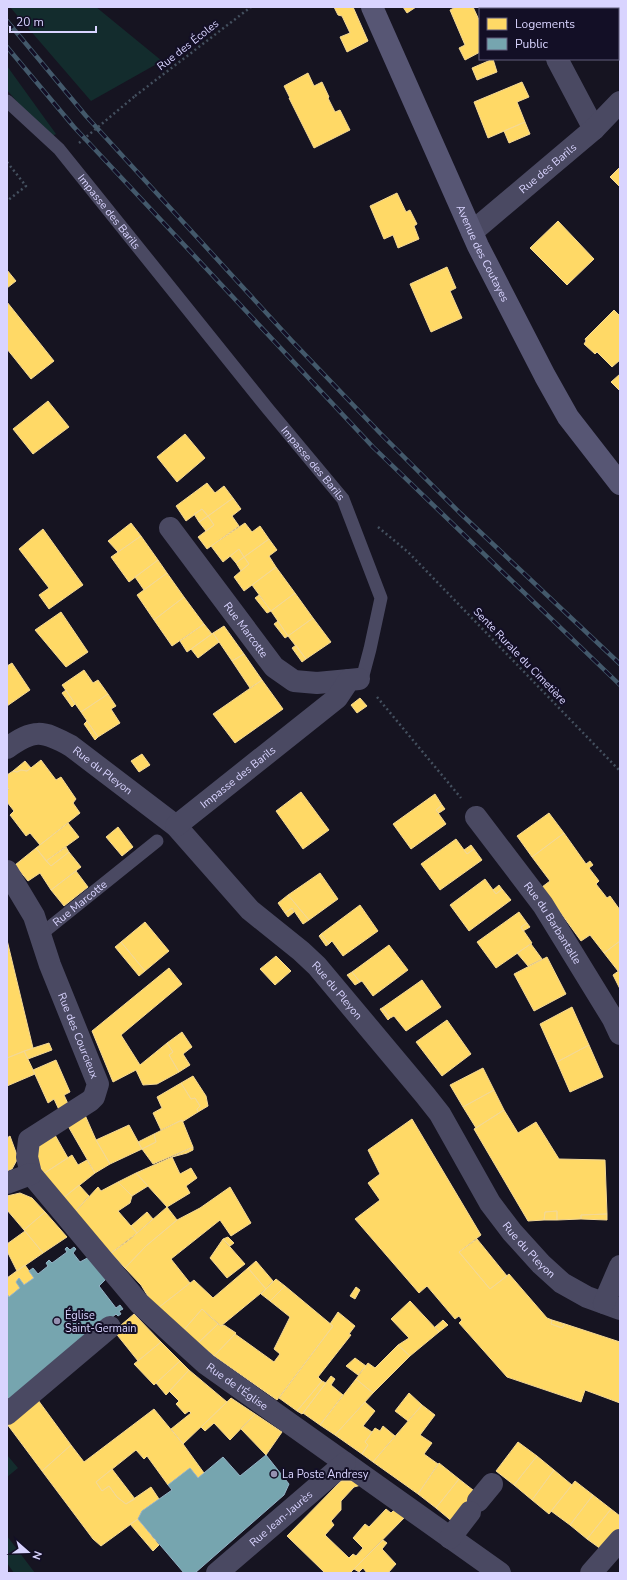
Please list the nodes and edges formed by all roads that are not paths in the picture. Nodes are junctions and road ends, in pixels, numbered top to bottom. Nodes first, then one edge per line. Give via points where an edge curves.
1 (372, 7) edge
2 (558, 60) edge
3 (7, 101) edge
4 (620, 102) edge
5 (594, 129) junction
6 (472, 232) junction
7 (620, 484) edge
8 (170, 528) dead end
9 (356, 679) junction
10 (7, 748) edge
11 (476, 817) road end
12 (176, 826) junction
13 (157, 841) dead end
14 (7, 871) edge
15 (40, 935) junction
16 (620, 1034) edge
17 (31, 1174) junction
18 (7, 1183) edge
19 (620, 1266) edge
20 (612, 1306) edge
21 (110, 1327) dead end
22 (7, 1414) edge
23 (345, 1463) junction
24 (492, 1484) dead end
25 (450, 1538) junction
26 (620, 1540) edge
27 (216, 1573) edge
28 (500, 1573) edge
29 (591, 1573) edge

1 - 6 street, Avenue des Coutayes
2 - 5 street
3 - 9 lane, Impasse des Barils via 59,149 343,499 380,598 370,649
4 - 5 street, Rue des Barils
5 - 6 street, Rue des Barils
6 - 7 street, Avenue des Coutayes via 568,417
8 - 9 street, Rue Marcotte via 274,667 294,681 317,683
9 - 12 street, Impasse des Barils via 337,698
10 - 12 street, Rue du Pleyon via 34,733 60,739
11 - 16 street, Rue du Barbantalle via 543,905
12 - 20 street, Rue du Pleyon via 250,910 302,951 316,966 425,1095 440,1114 490,1203 541,1264 562,1283 587,1297
13 - 15 lane, Rue Marcotte
14 - 15 street, Rue des Courcieux via 34,916
15 - 17 street, Rue des Courcieux via 98,1084 97,1091 82,1108 29,1140 27,1157
17 - 18 street
17 - 23 street, Rue de l'Église via 139,1303 206,1364
19 - 20 street
21 - 22 street
23 - 25 street, Rue de l'Église
23 - 27 street, Rue Jean-Jaurès
24 - 25 street
25 - 28 street, Rue de l'Église
26 - 29 street

